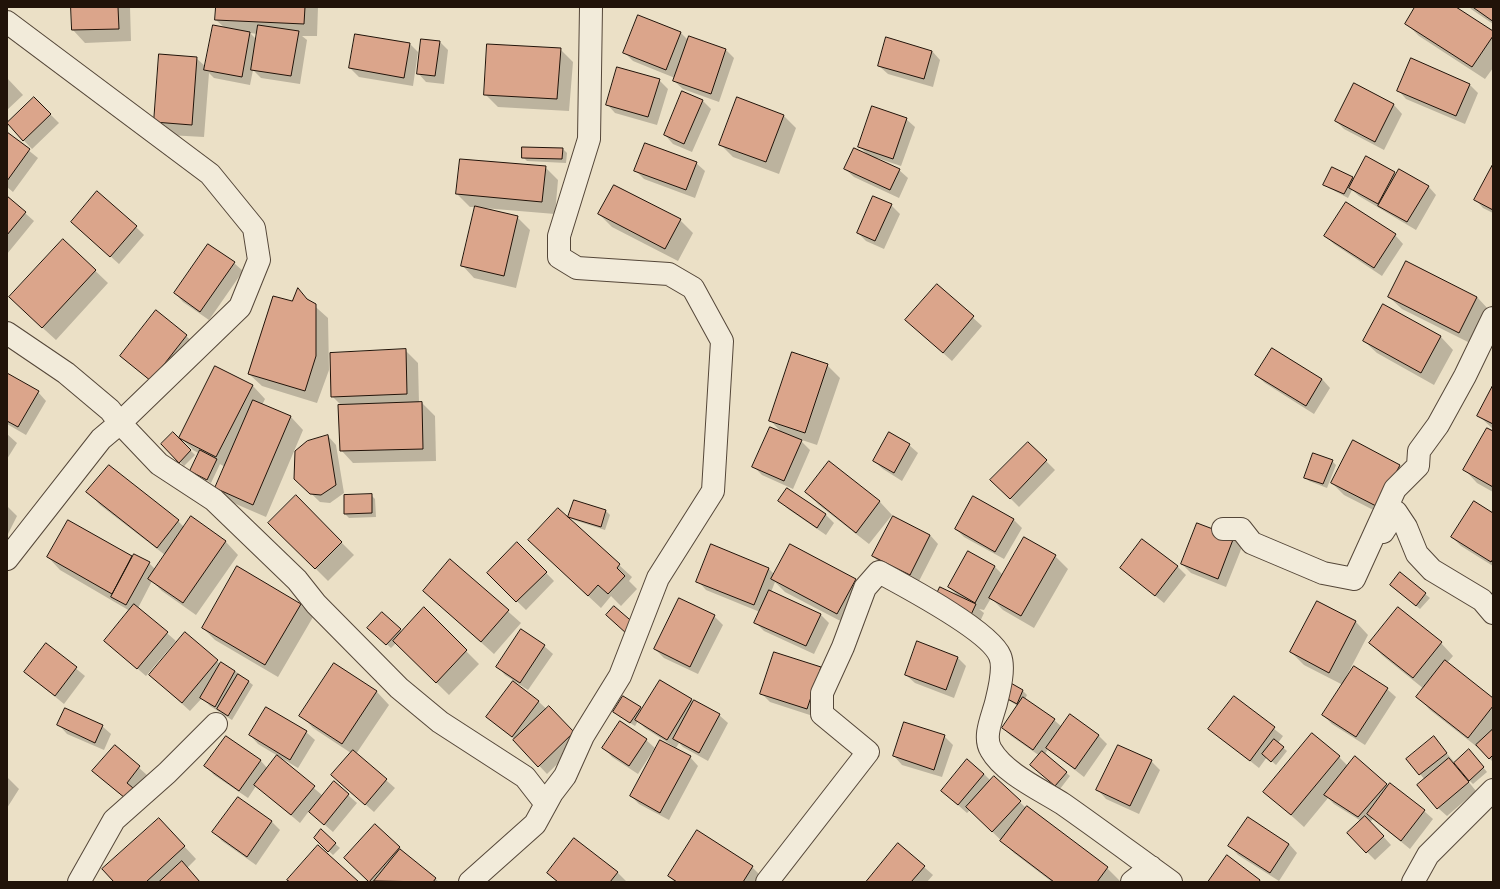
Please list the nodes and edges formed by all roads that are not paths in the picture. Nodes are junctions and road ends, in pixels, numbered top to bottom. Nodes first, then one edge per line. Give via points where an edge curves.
1 (591, 7) edge
2 (7, 22) edge
3 (1493, 318) edge
4 (7, 333) edge
5 (120, 423) junction
6 (1223, 529) dead end
7 (7, 559) edge
8 (1354, 579) junction
9 (1493, 613) edge
10 (216, 724) dead end
11 (566, 776) junction
12 (525, 777) junction
13 (1493, 790) edge
14 (546, 804) junction
15 (1150, 867) junction
16 (1410, 880) edge
17 (79, 882) edge
18 (470, 882) edge
19 (766, 882) edge
20 (1132, 882) edge
21 (1171, 882) edge

1 - 11 street via 589,139 559,236 559,257 577,268 670,274 693,288 722,341 713,491 658,578 620,676 583,736
2 - 5 street via 210,174 254,228 259,260 240,307
3 - 8 street via 1438,425 1419,451 1418,466 1395,489
4 - 5 street via 66,373 110,410
5 - 7 street via 101,439
5 - 12 street via 159,464 214,500 296,580 316,604 399,688 440,722
6 - 8 street via 1240,529 1252,543 1323,573
8 - 9 street via 1396,512 1406,527 1417,554 1432,570 1482,600
10 - 17 street via 167,773 114,820
11 - 12 street
11 - 14 street
12 - 14 street
13 - 16 street via 1428,854
14 - 18 street via 535,824
15 - 19 street via 1004,765 991,751 987,740 1001,682 1001,658 995,646 914,590 879,572 865,588 843,647 822,693 822,714 868,752
15 - 20 street
15 - 21 street

